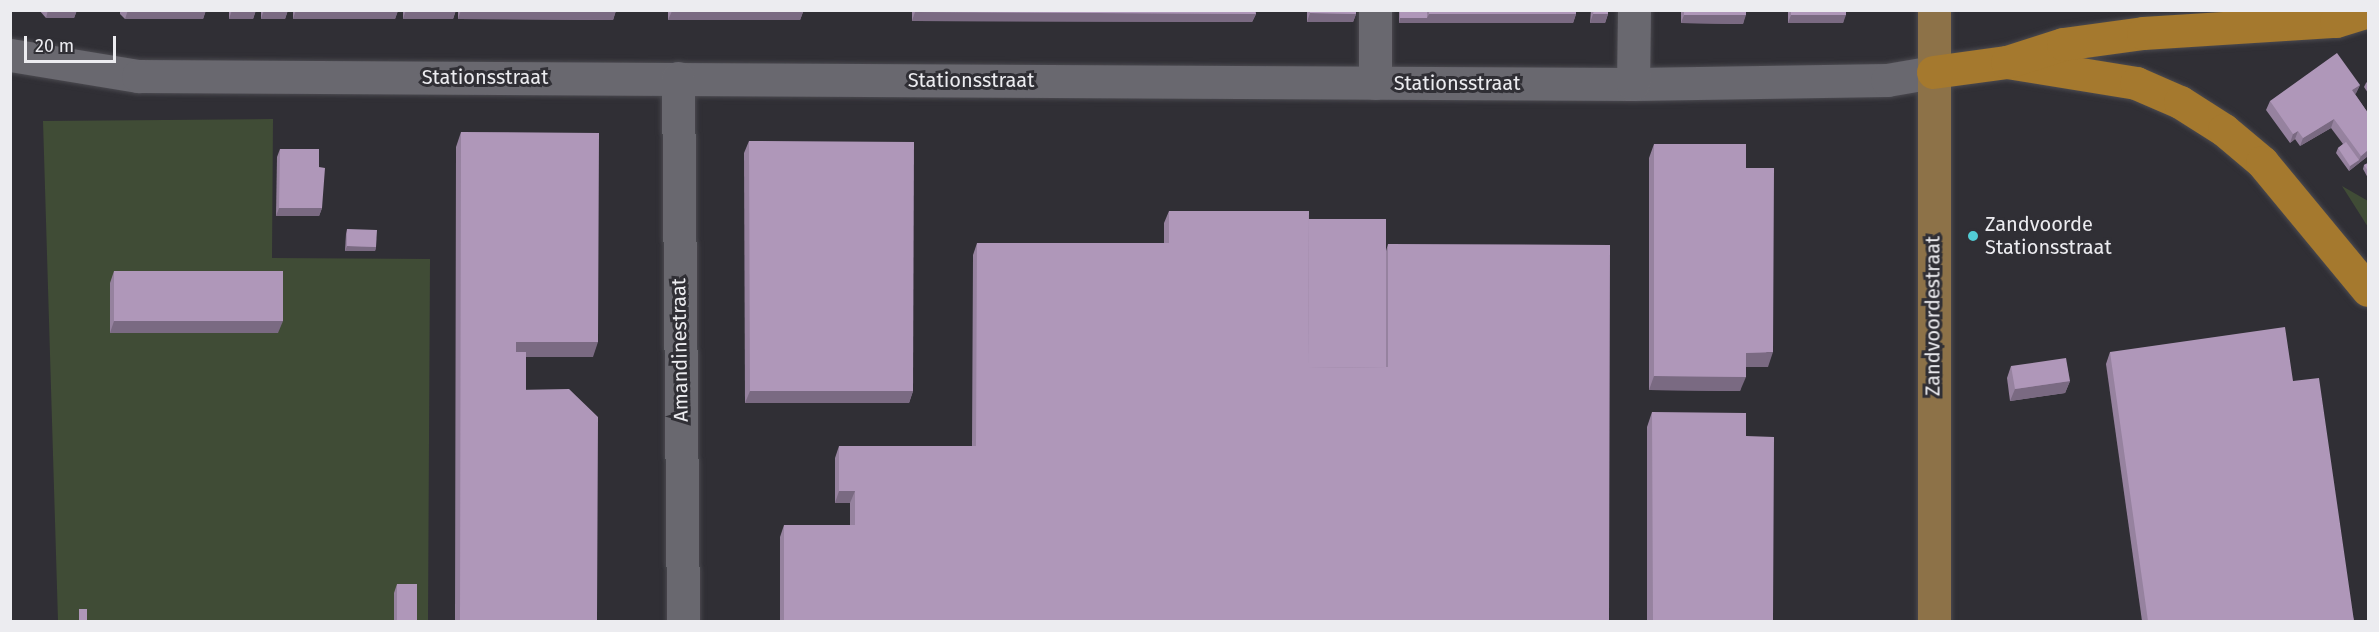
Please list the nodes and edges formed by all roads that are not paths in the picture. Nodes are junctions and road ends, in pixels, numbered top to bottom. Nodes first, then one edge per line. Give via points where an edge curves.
1 (1375, 10) edge
2 (1634, 10) edge
3 (1934, 10) edge
4 (2161, 10) edge
5 (2368, 11) edge
6 (2205, 31) junction
7 (10, 55) edge
8 (2007, 62) junction
9 (1933, 72) junction
10 (678, 78) junction
11 (1375, 83) junction
12 (1633, 84) junction
13 (2368, 290) edge
14 (683, 621) edge
15 (1934, 621) edge

1 - 11 street
2 - 12 street
3 - 9 main road, Zandvoordestraat
4 - 6 highway
5 - 6 highway via 2336,21
6 - 8 highway via 2143,33 2063,44
7 - 10 street, Stationsstraat via 138,76
8 - 9 highway
8 - 13 highway via 2136,83 2181,102 2224,130 2262,162
9 - 12 street, Stationsstraat via 1887,80
9 - 15 main road, Zandvoordestraat
10 - 11 street, Stationsstraat
10 - 14 street, Amandinestraat
11 - 12 street, Stationsstraat

